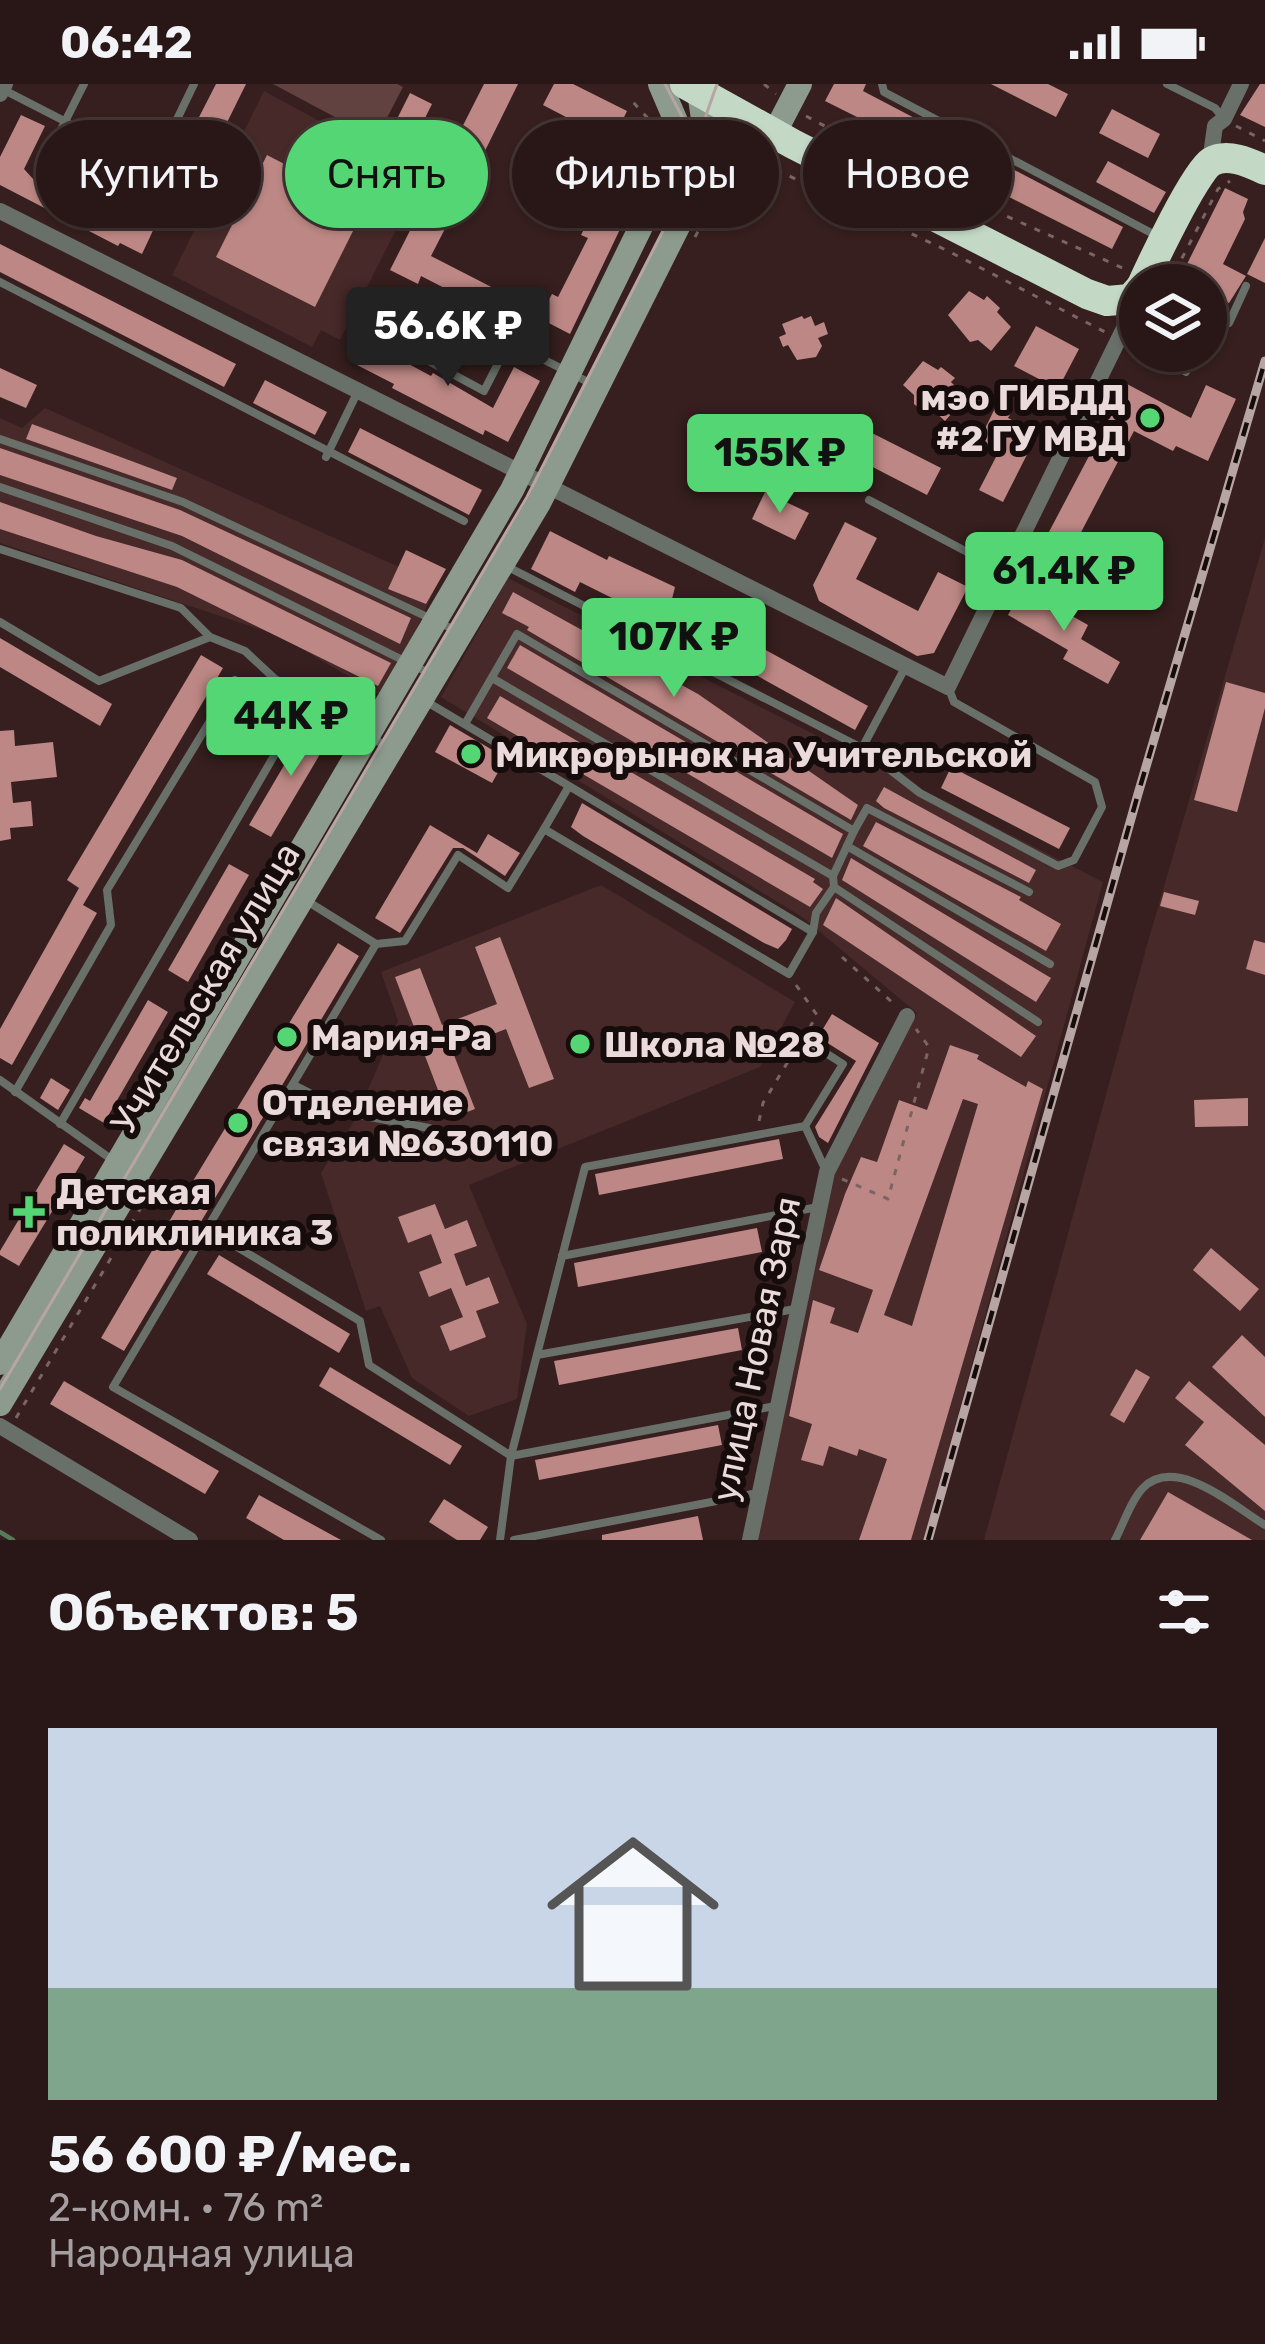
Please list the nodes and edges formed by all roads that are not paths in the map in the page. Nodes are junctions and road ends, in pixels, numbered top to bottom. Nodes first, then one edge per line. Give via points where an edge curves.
1 (84, 84) edge
2 (194, 84) edge
3 (660, 84) edge
4 (800, 84) edge
5 (882, 84) edge
6 (1167, 84) edge
7 (1241, 84) edge
8 (694, 87) edge
9 (2, 89) edge
10 (1224, 119) junction
11 (61, 120) edge
12 (66, 120) edge
13 (176, 120) edge
14 (675, 120) edge
15 (680, 120) edge
16 (701, 120) edge
17 (750, 120) edge
18 (937, 120) edge
19 (779, 124) edge
20 (1012, 160) edge
21 (1265, 170) edge
22 (1221, 171) junction
23 (0, 211) edge
24 (640, 228) edge
25 (678, 228) edge
26 (959, 228) edge
27 (1166, 240) junction
28 (1152, 264) edge
29 (0, 282) edge
30 (1246, 286) dead end
31 (1119, 297) edge
32 (1227, 322) edge
33 (1119, 339) edge
34 (410, 351) dead end
35 (569, 372) junction
36 (598, 387) junction
37 (357, 393) junction
38 (0, 439) edge
39 (327, 454) junction
40 (520, 474) junction
41 (0, 487) edge
42 (548, 488) junction
43 (869, 500) dead end
44 (464, 521) dead end
45 (0, 550) edge
46 (503, 564) junction
47 (1004, 572) junction
48 (436, 620) junction
49 (0, 622) edge
50 (460, 633) junction
51 (210, 637) junction
52 (906, 666) junction
53 (492, 678) junction
54 (422, 679) junction
55 (235, 680) dead end
56 (948, 687) junction
57 (307, 699) junction
58 (466, 724) junction
59 (380, 743) junction
60 (862, 748) junction
61 (569, 786) junction
62 (544, 829) junction
63 (854, 831) junction
64 (847, 846) junction
65 (833, 882) junction
66 (1029, 892) dead end
67 (301, 898) junction
68 (813, 932) junction
69 (376, 944) junction
70 (1050, 964) dead end
71 (907, 1016) road end
72 (1038, 1022) dead end
73 (810, 1043) dead end
74 (0, 1080) edge
75 (294, 1085) junction
76 (15, 1093) junction
77 (60, 1124) junction
78 (805, 1126) junction
79 (429, 1128) dead end
80 (126, 1169) junction
81 (827, 1172) junction
82 (181, 1201) dead end
83 (820, 1207) junction
84 (202, 1214) dead end
85 (212, 1225) junction
86 (562, 1256) junction
87 (796, 1308) junction
88 (537, 1355) junction
89 (0, 1363) edge
90 (0, 1402) edge
91 (776, 1406) junction
92 (0, 1426) edge
93 (512, 1456) junction
94 (759, 1493) junction
95 (1265, 1525) edge
96 (190, 1540) edge
97 (381, 1540) edge
98 (500, 1540) edge
99 (514, 1540) edge
100 (750, 1540) edge
101 (1115, 1540) edge

1 - 12 lane
2 - 13 lane
3 - 14 main road
4 - 19 main road
5 - 18 lane
6 - 10 lane
7 - 10 street
8 - 15 main road
8 - 16 main road, Учительская улица
8 - 17 highway
9 - 11 lane
10 - 22 street via 1215,126
20 - 27 lane
21 - 22 highway via 1223,158
22 - 27 highway via 1195,182
23 - 37 street
24 - 35 main road, Учительская улица
25 - 36 main road, Учительская улица
26 - 31 highway via 1087,294
27 - 28 highway
29 - 39 lane
30 - 32 lane
33 - 47 street
34 - 35 lane via 484,392 509,342
35 - 36 lane
35 - 40 main road, Учительская улица
36 - 42 main road, Учительская улица
37 - 39 lane
37 - 40 street
38 - 48 lane via 183,502
39 - 44 lane
40 - 42 street
40 - 48 main road, Учительская улица
41 - 54 lane via 172,546
42 - 46 main road, Учительская улица
42 - 52 street
43 - 47 lane
45 - 51 lane via 181,608
46 - 50 main road, Учительская улица
46 - 60 lane
47 - 56 street
48 - 50 lane
48 - 54 main road, Учительская улица
49 - 51 lane via 99,681
50 - 54 main road, Учительская улица
51 - 57 lane via 245,651
52 - 56 street
52 - 60 lane
53 - 58 lane
53 - 63 lane via 517,634
53 - 65 lane
54 - 58 lane
54 - 59 main road, Учительская улица
54 - 59 main road, Учительская улица
55 - 76 lane via 107,890 110,925
56 - 60 lane via 954,702 1095,782 1102,807 1074,860 1058,866 920,793
57 - 59 lane
57 - 77 lane
58 - 61 lane
59 - 67 main road, Учительская улица
59 - 80 main road, Учительская улица
61 - 62 lane
61 - 68 lane
62 - 68 lane via 788,974
62 - 69 lane via 508,888 458,855 405,941
63 - 64 lane
63 - 66 lane via 867,808
64 - 65 lane
64 - 70 lane
65 - 68 lane
65 - 72 lane
67 - 69 lane
67 - 80 main road, Учительская улица
69 - 75 lane
71 - 81 street, улица Новая Заря
73 - 78 lane via 843,1064
74 - 76 lane
75 - 79 lane via 349,1113
75 - 85 lane
76 - 77 lane
77 - 80 lane
78 - 81 lane
78 - 86 lane via 584,1167
80 - 82 lane
80 - 89 main road, Учительская улица
80 - 90 main road, Учительская улица
81 - 83 street, улица Новая Заря
83 - 86 lane
83 - 87 street, улица Новая Заря
84 - 85 lane
85 - 93 lane via 360,1321 368,1364
85 - 97 lane via 113,1387
86 - 88 lane
87 - 88 lane
87 - 91 street, улица Новая Заря
88 - 93 lane
91 - 93 lane
91 - 94 street, улица Новая Заря
92 - 96 street
93 - 98 lane
94 - 99 lane
94 - 100 street, улица Новая Заря
95 - 101 lane via 1190,1480 1165,1476 1143,1488

